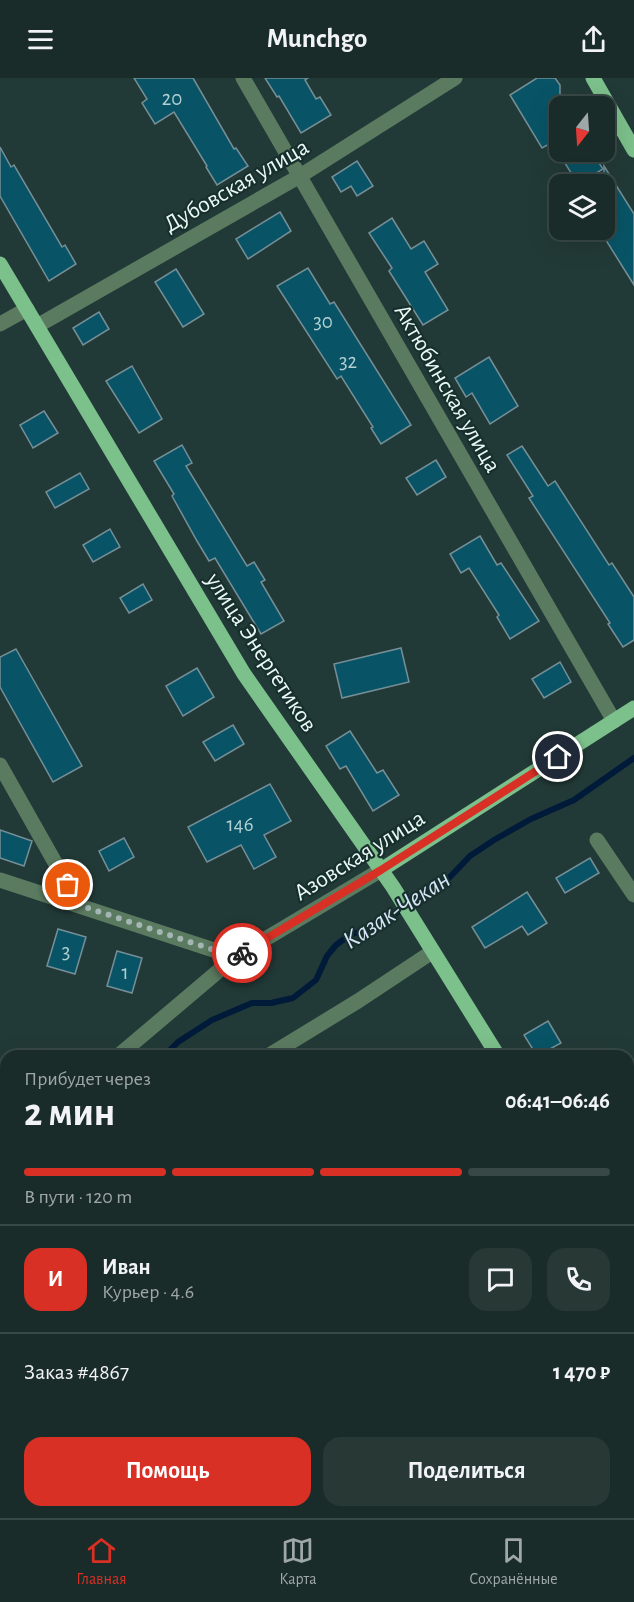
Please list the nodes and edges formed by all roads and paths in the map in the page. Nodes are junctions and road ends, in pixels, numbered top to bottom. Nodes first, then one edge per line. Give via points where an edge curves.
1 (243, 78) edge
2 (455, 78) edge
3 (592, 78) edge
4 (634, 150) edge
5 (300, 176) junction
6 (0, 264) edge
7 (27, 309) junction
8 (0, 324) edge
9 (37, 326) junction
10 (634, 708) edge
11 (614, 721) junction
12 (0, 765) edge
13 (597, 840) dead end
14 (381, 870) junction
15 (0, 880) edge
16 (634, 895) edge
17 (79, 905) junction
18 (432, 952) junction
19 (235, 957) junction
20 (125, 1050) edge
21 (278, 1050) edge
22 (494, 1050) edge

1 - 5 street, Актюбинская улица
2 - 5 street, Дубовская улица
3 - 4 main road
5 - 9 street, Дубовская улица
5 - 11 street, Актюбинская улица
6 - 7 main road, улица Энергетиков
7 - 8 street
7 - 9 main road, улица Энергетиков
9 - 14 main road, улица Энергетиков via 244,674
10 - 11 main road, Азовская улица
11 - 14 main road, Азовская улица
12 - 17 street
13 - 16 street
14 - 18 main road, улица Энергетиков
14 - 19 street, Азовская улица
15 - 17 street
17 - 19 street
18 - 21 street
18 - 22 main road, улица Энергетиков
19 - 20 street, Азовская улица

